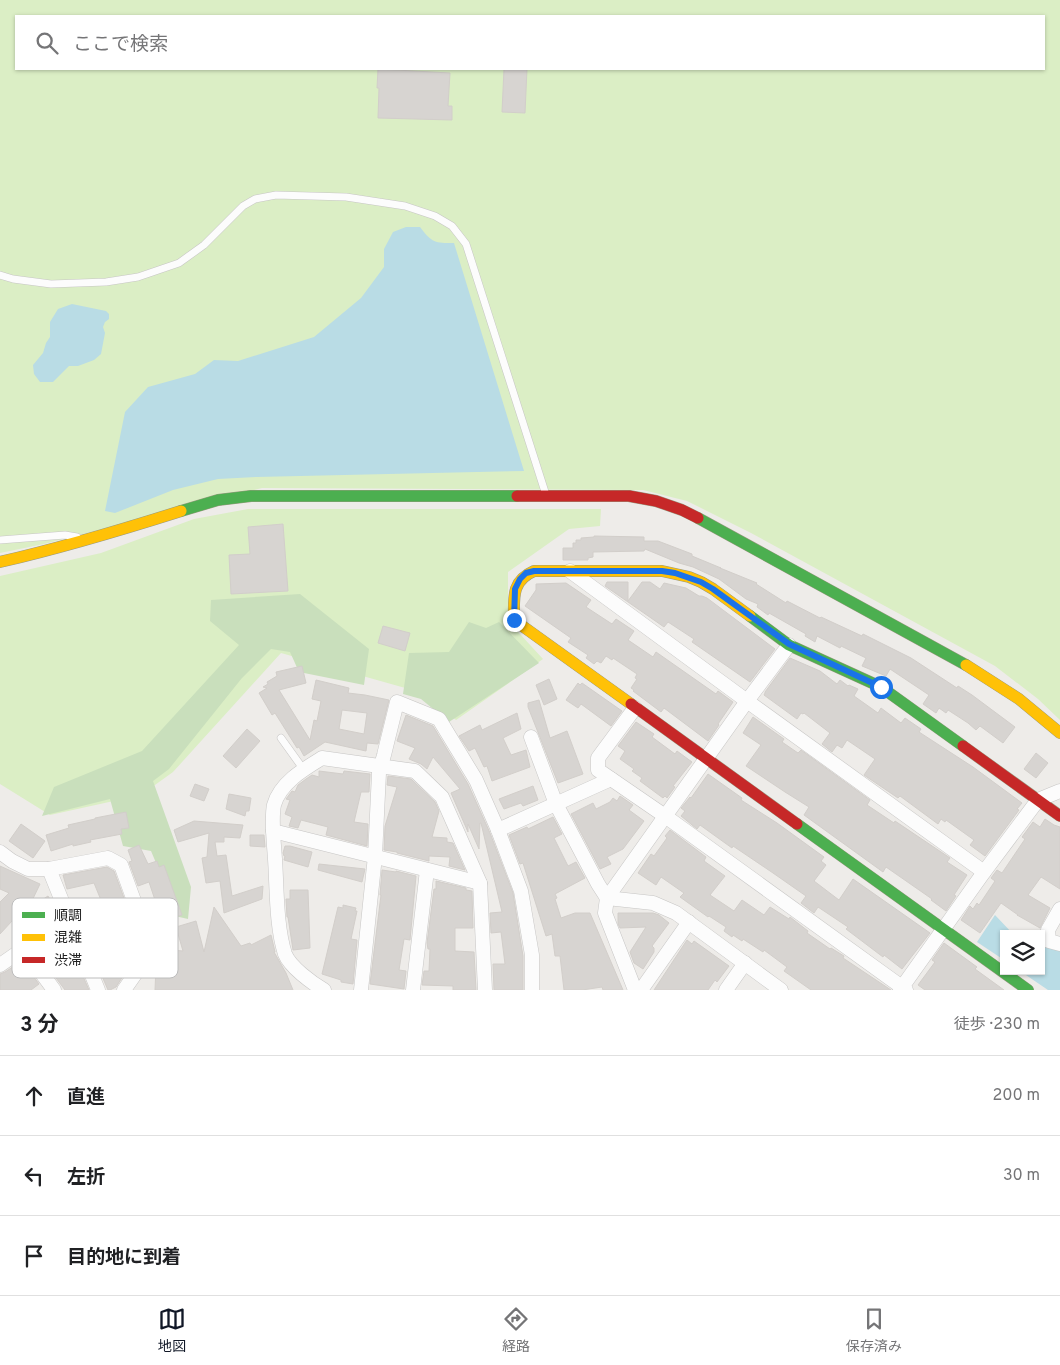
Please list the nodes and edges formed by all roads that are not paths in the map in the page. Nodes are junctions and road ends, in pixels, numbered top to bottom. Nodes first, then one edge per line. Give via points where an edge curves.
1 (0, 275) edge
2 (546, 495) junction
3 (92, 539) junction
4 (0, 540) edge
5 (0, 562) edge
6 (570, 570) junction
7 (789, 644) junction
8 (747, 701) junction
9 (635, 708) junction
10 (1060, 733) edge
11 (531, 737) dead end
12 (281, 738) dead end
13 (706, 760) junction
14 (381, 765) junction
15 (304, 770) junction
16 (611, 779) junction
17 (1060, 791) edge
18 (1038, 800) junction
19 (556, 804) junction
20 (665, 816) junction
21 (1060, 816) edge
22 (498, 830) junction
23 (273, 831) junction
24 (0, 852) edge
25 (374, 856) junction
26 (49, 869) junction
27 (427, 870) junction
28 (984, 872) junction
29 (480, 883) junction
30 (60, 898) edge
31 (133, 898) edge
32 (607, 898) junction
33 (1060, 909) edge
34 (689, 922) junction
35 (944, 929) junction
36 (1060, 944) edge
37 (12, 957) edge
38 (745, 963) junction
39 (0, 965) edge
40 (45, 978) edge
41 (93, 978) edge
42 (132, 978) edge
43 (903, 989) edge
44 (54, 990) edge
45 (98, 990) edge
46 (124, 990) edge
47 (324, 990) edge
48 (361, 990) edge
49 (413, 990) edge
50 (485, 990) edge
51 (532, 990) edge
52 (636, 990) edge
53 (641, 990) edge
54 (726, 990) edge
55 (781, 990) edge
56 (1028, 990) edge

1 - 2 lane via 51,284 138,277 179,263 204,245 243,206 255,199 276,195 346,197 405,206 435,216 452,226 466,244
2 - 3 street via 251,496 218,500
2 - 10 street via 629,496 682,510 953,656 1010,691
3 - 4 lane via 65,535
3 - 5 street
6 - 7 street via 662,571 688,577 713,589
6 - 8 street
6 - 9 street via 526,573 515,589 514,620
7 - 8 street
7 - 18 street via 881,687
8 - 13 street
8 - 28 street
9 - 13 street
9 - 16 street via 598,758 598,770
11 - 19 street
12 - 15 lane
13 - 20 street
13 - 35 street
14 - 15 street via 322,758
14 - 22 street via 397,702 439,719 476,780
14 - 25 street
14 - 29 street via 415,771 442,797
15 - 23 street via 283,788 274,805
16 - 19 street
16 - 20 street
17 - 18 street
18 - 21 street
18 - 28 street
19 - 22 street
19 - 32 street
20 - 32 street
20 - 43 street
22 - 51 street via 521,891 532,955
23 - 25 street
23 - 47 street via 279,924 286,955 311,983
24 - 26 street via 28,869
25 - 27 street
25 - 48 street
26 - 30 street
26 - 31 street via 108,858 121,865
27 - 29 street
27 - 49 street
28 - 35 street
29 - 50 street
32 - 34 street via 653,903
32 - 52 street via 605,913
33 - 36 street via 1048,930 1049,941
34 - 38 street
34 - 53 street
35 - 43 street
35 - 56 street
37 - 39 street
38 - 54 street
38 - 55 street
40 - 44 street
41 - 45 street
42 - 46 street

